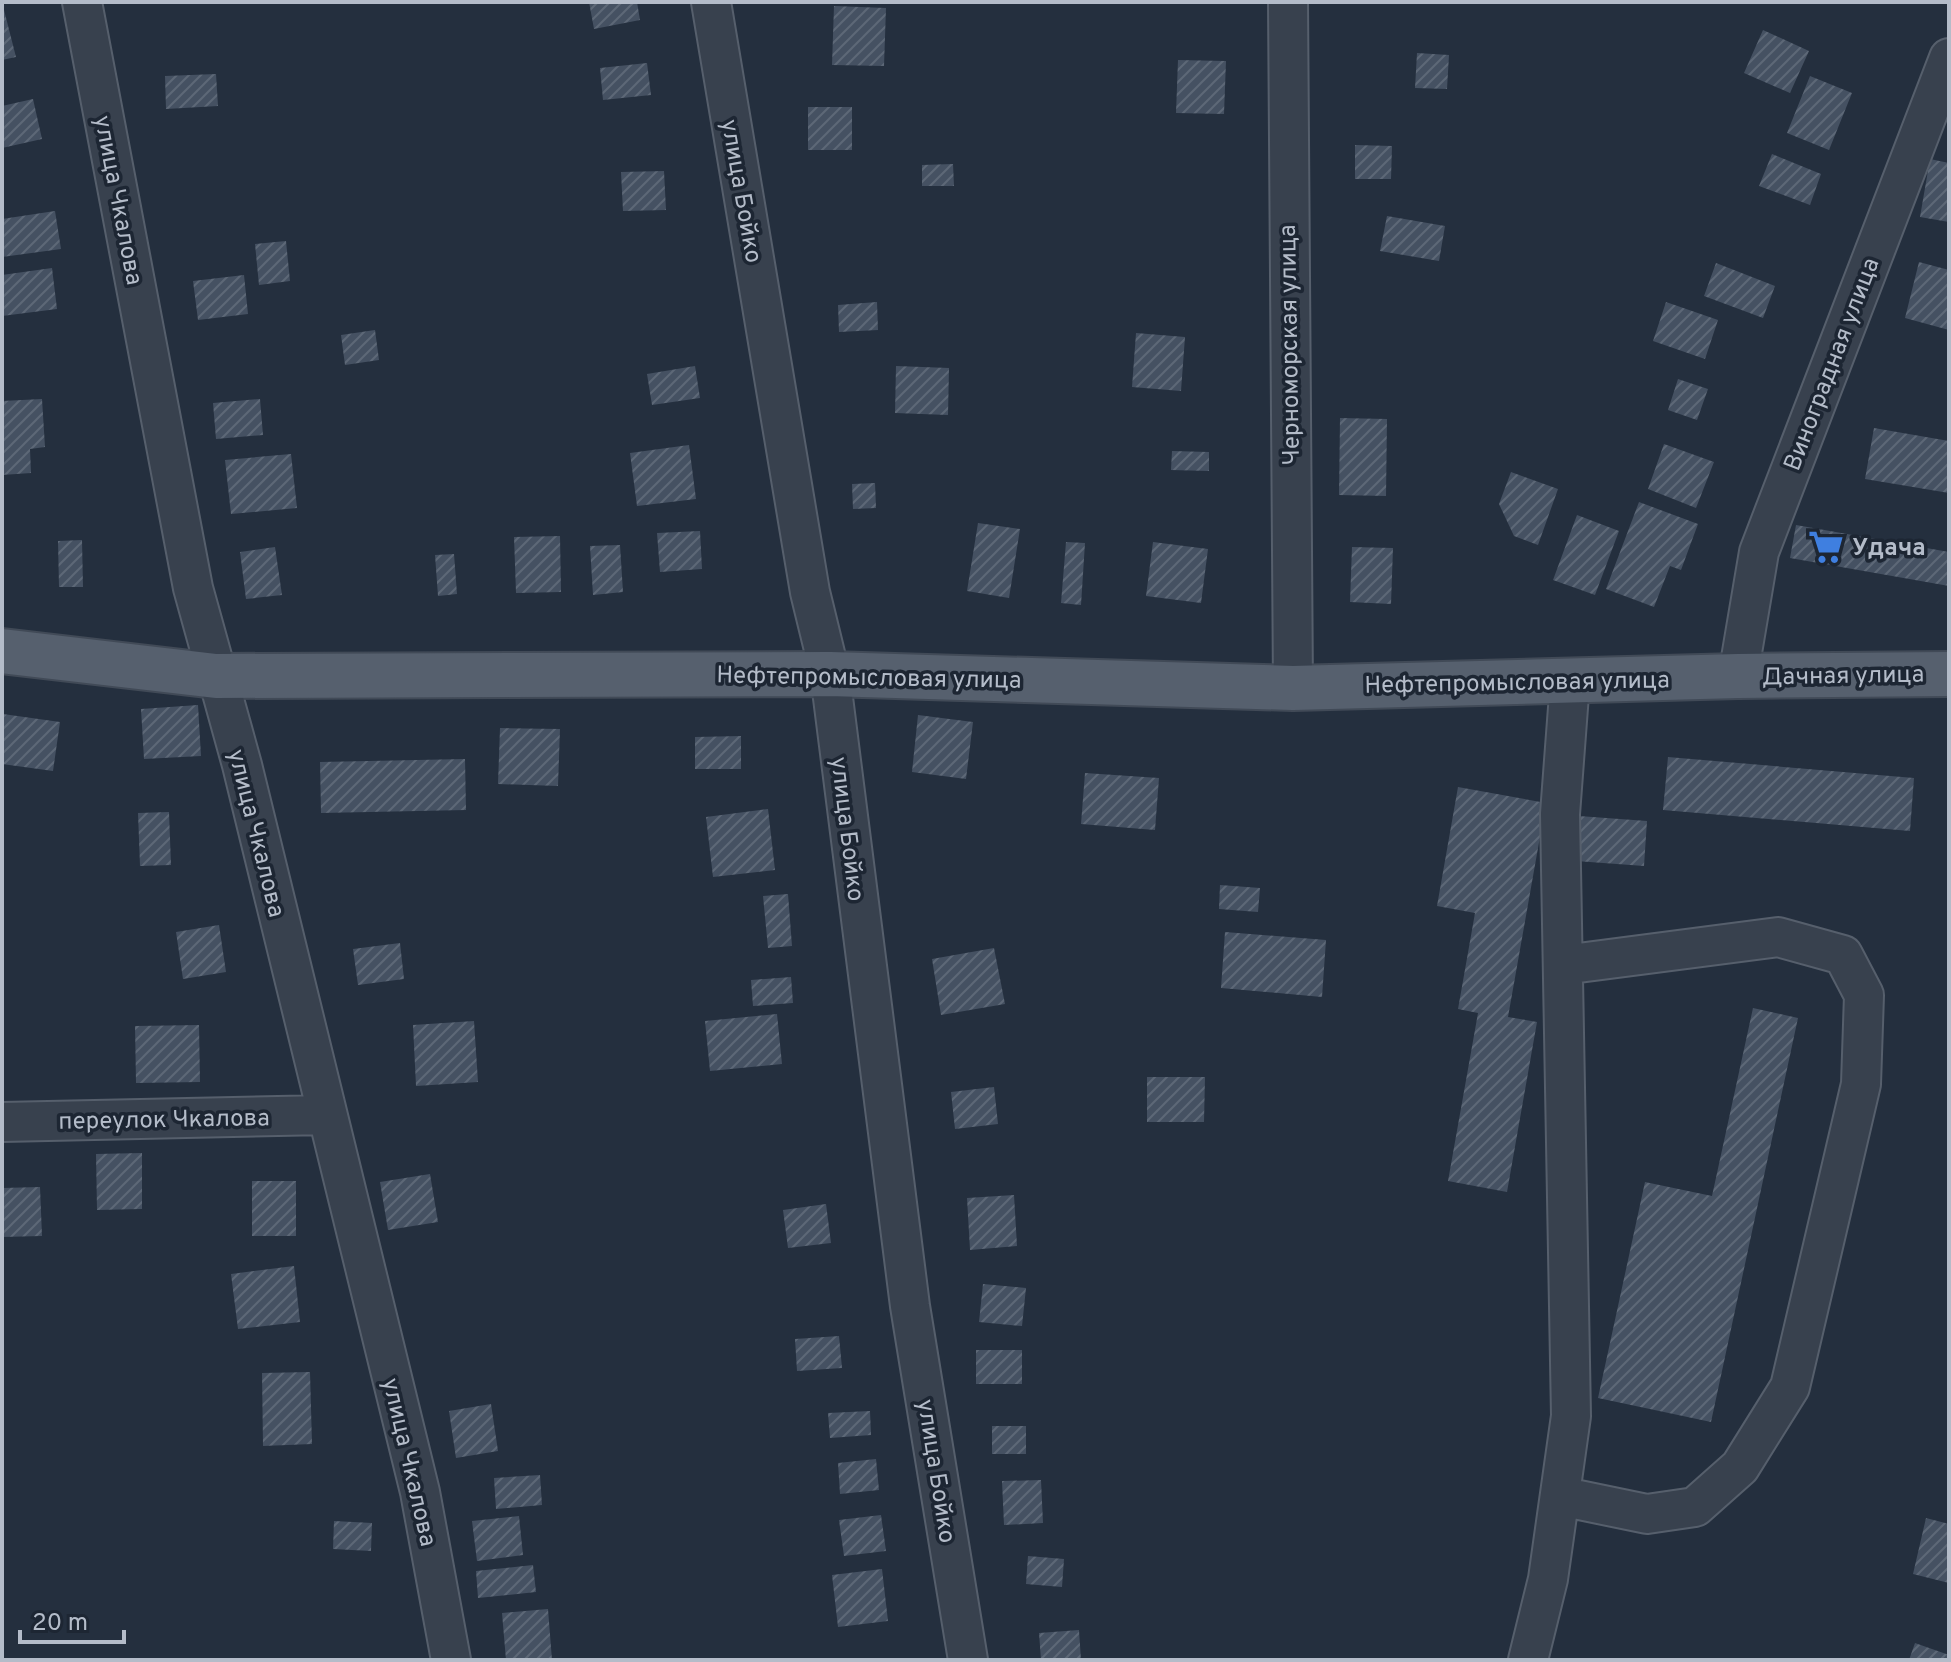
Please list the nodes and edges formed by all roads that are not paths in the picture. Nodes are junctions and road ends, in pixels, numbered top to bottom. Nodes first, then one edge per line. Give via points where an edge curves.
1 (82, 2) edge
2 (711, 2) edge
3 (1288, 2) edge
4 (1945, 80) edge
5 (2, 651) edge
6 (830, 674) junction
7 (1949, 674) edge
8 (216, 676) junction
9 (1738, 676) junction
10 (1570, 681) junction
11 (1293, 688) junction
12 (1563, 965) junction
13 (326, 1115) junction
14 (2, 1122) edge
15 (1560, 1496) junction
16 (451, 1660) edge
17 (968, 1660) edge
18 (1528, 1660) edge

1 - 8 street, улица Чкалова via 193,588
2 - 6 street, улица Бойко via 810,592
3 - 11 street, Черноморская улица
4 - 9 street, Виноградная улица via 1759,552
5 - 8 main road, Нефтепромысловая улица
6 - 8 main road, Нефтепромысловая улица
6 - 11 main road, Нефтепромысловая улица
6 - 17 street, улица Бойко via 910,1306
7 - 9 main road, Дачная улица
8 - 13 street, улица Чкалова
9 - 10 main road, Нефтепромысловая улица
10 - 11 main road, Нефтепромысловая улица
10 - 12 street via 1560,814
12 - 15 street via 1571,1416
12 - 15 street via 1778,937 1843,955 1864,995 1861,1084 1790,1387 1740,1467 1695,1507 1647,1514
13 - 14 street, переулок Чкалова
13 - 16 street, улица Чкалова via 420,1492
15 - 18 street via 1548,1579

